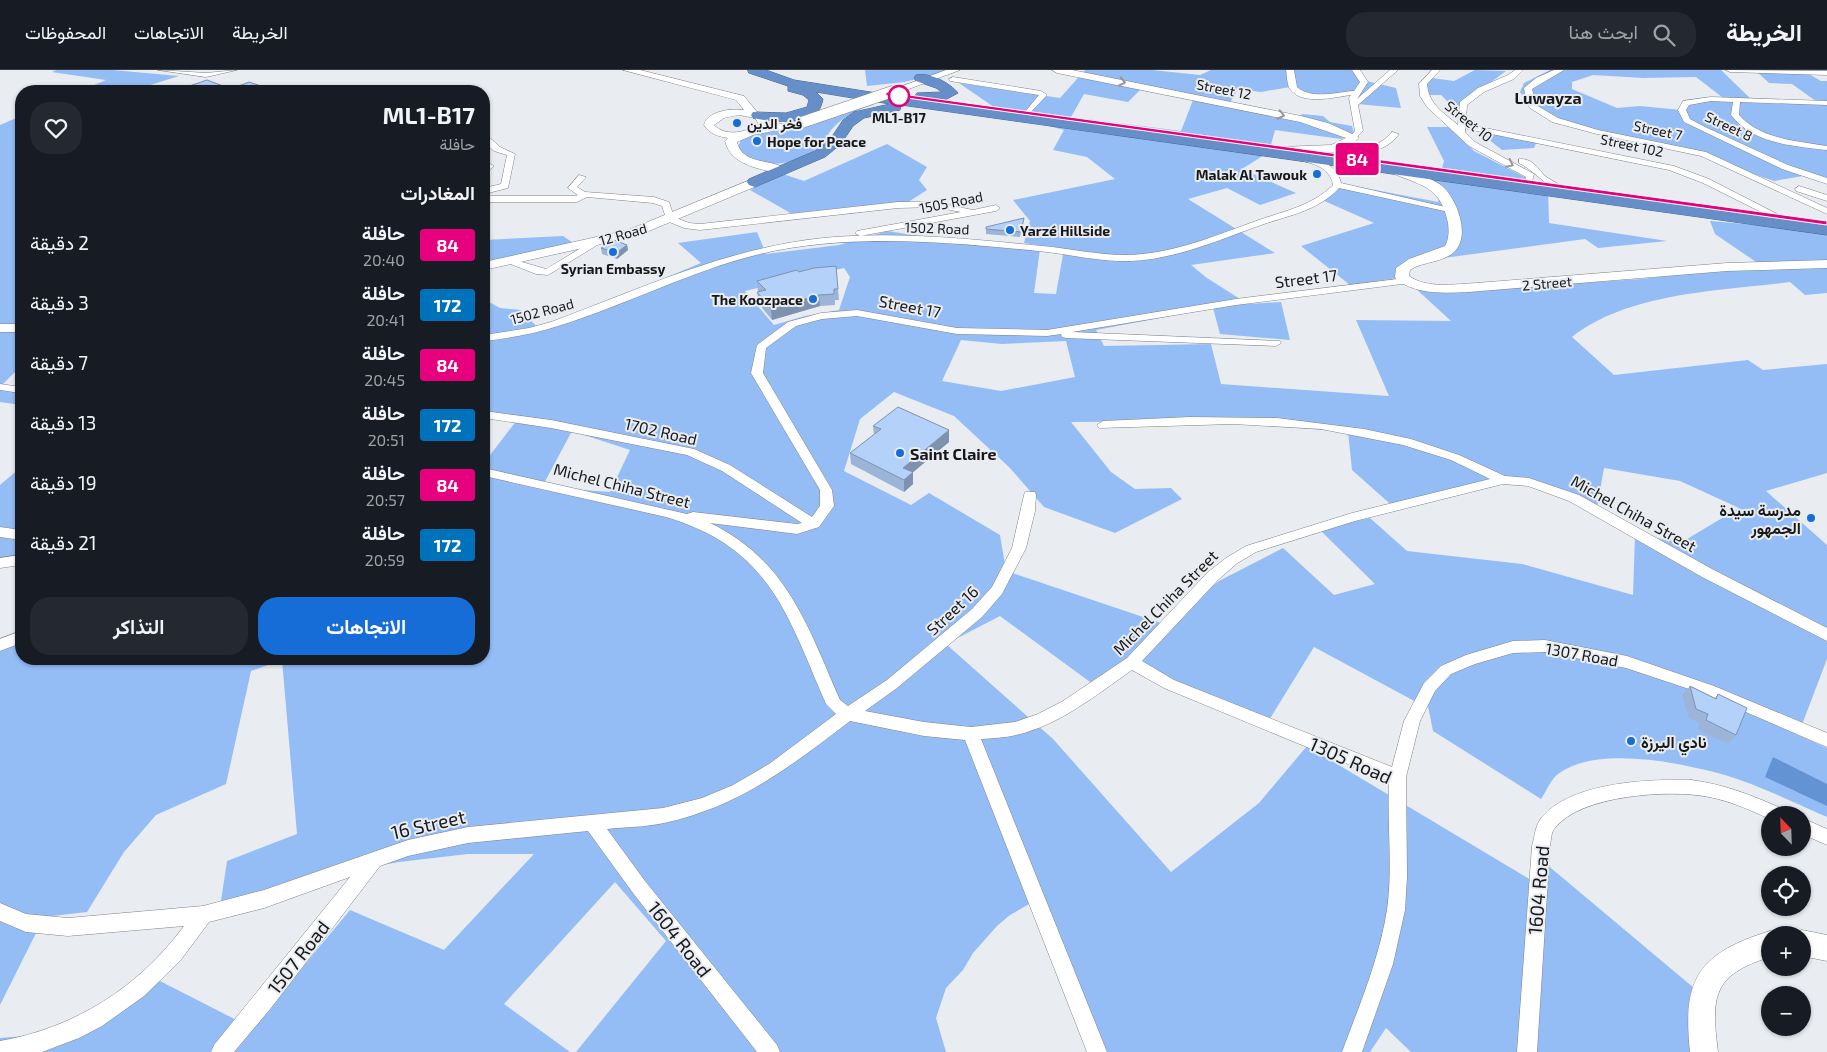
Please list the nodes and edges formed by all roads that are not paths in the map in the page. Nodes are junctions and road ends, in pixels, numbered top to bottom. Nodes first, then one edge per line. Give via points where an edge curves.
1 (162, 70) edge
2 (232, 70) edge
3 (628, 70) edge
4 (1057, 70) edge
5 (1290, 70) edge
6 (1356, 70) edge
7 (1394, 70) edge
8 (1445, 70) edge
9 (1519, 70) edge
10 (1560, 70) edge
11 (1730, 70) edge
12 (1435, 71) edge
13 (764, 72) edge
14 (952, 73) edge
15 (1827, 73) edge
16 (927, 77) junction
17 (1520, 83) junction
18 (854, 89) junction
19 (1355, 93) junction
20 (731, 96) junction
21 (871, 97) junction
22 (1737, 100) junction
23 (1827, 104) edge
24 (930, 106) junction
25 (1354, 106) junction
26 (731, 113) junction
27 (1026, 113) junction
28 (757, 115) junction
29 (1463, 117) junction
30 (802, 120) junction
31 (1470, 127) junction
32 (714, 131) junction
33 (1461, 132) junction
34 (747, 133) junction
35 (1395, 134) dead end
36 (1354, 137) junction
37 (490, 143) edge
38 (1335, 147) junction
39 (1827, 148) edge
40 (1292, 153) junction
41 (1729, 166) junction
42 (770, 175) junction
43 (582, 177) dead end
44 (1533, 178) junction
45 (1825, 181) edge
46 (1436, 182) junction
47 (1337, 185) junction
48 (490, 190) edge
49 (584, 195) junction
50 (1827, 198) edge
51 (490, 199) edge
52 (996, 208) dead end
53 (1449, 210) junction
54 (1827, 211) edge
55 (971, 212) junction
56 (1780, 218) junction
57 (670, 219) junction
58 (1827, 223) edge
59 (1827, 230) edge
60 (822, 241) junction
61 (596, 242) junction
62 (508, 260) junction
63 (490, 264) edge
64 (1827, 264) edge
65 (1406, 281) junction
66 (0, 328) edge
67 (15, 328) edge
68 (1047, 332) junction
69 (510, 334) junction
70 (490, 337) edge
71 (490, 342) edge
72 (1276, 343) dead end
73 (0, 388) edge
74 (15, 389) edge
75 (490, 415) edge
76 (1103, 425) dead end
77 (490, 473) edge
78 (1502, 480) junction
79 (1030, 495) dead end
80 (667, 512) junction
81 (814, 524) junction
82 (0, 532) edge
83 (15, 534) edge
84 (15, 561) edge
85 (0, 563) edge
86 (1827, 634) edge
87 (15, 639) edge
88 (0, 645) edge
89 (1132, 662) junction
90 (848, 714) junction
91 (971, 734) junction
92 (1827, 740) edge
93 (1398, 777) junction
94 (1761, 808) edge
95 (593, 824) junction
96 (1811, 830) edge
97 (1827, 837) edge
98 (373, 860) junction
99 (0, 912) edge
100 (202, 914) junction
101 (1811, 945) edge
102 (1761, 946) edge
103 (1827, 948) edge
104 (0, 1051) edge
105 (221, 1052) edge
106 (770, 1052) edge
107 (1096, 1052) edge
108 (1352, 1052) edge
109 (1527, 1052) edge
110 (1704, 1052) edge

1 - 2 street via 206,76
3 - 20 street
4 -> 36 street, Street 12 via 1301,119
5 - 19 street via 1294,88 1302,94
6 - 19 street via 1364,82
7 - 25 street
8 - 12 street
9 - 17 street
10 - 17 street via 1539,80
11 - 15 street
12 - 33 street, Street 10 via 1424,82 1424,96 1434,110
13 - 18 highway
13 - 21 highway via 809,87
13 - 28 highway via 774,82 808,92 816,99 816,104 810,111 794,116
14 - 16 street
14 - 27 street via 1041,93 1042,97
16 - 18 highway via 951,93 936,97
16 - 27 highway via 970,96
16 - 30 street, bridge
17 - 29 street via 1496,82 1464,104
17 - 41 street, Street 7 via 1533,106 1555,120 1590,131 1696,152
18 - 27 highway
19 - 25 street
20 - 26 street via 739,104
20 - 28 street via 745,102
21 - 24 highway
21 - 42 highway via 878,105 851,116 823,148
22 - 23 street, Street 8
22 - 39 street via 1735,115 1753,130 1788,142
22 - 45 street, Street 8 via 1690,102 1683,106 1683,115 1702,129 1785,167
24 - 40 highway
24 - 42 highway via 891,107 863,113 848,123 828,149
25 - 36 street via 1359,131
26 - 28 street
26 - 32 street via 710,121
27 - 40 highway
28 - 30 street
28 - 34 street via 764,123
29 - 31 street
29 - 33 street
30 - 34 street
31 - 44 street via 1486,142 1537,169
31 - 56 street, Street 102 via 1671,168 1706,181
32 - 34 street
32 - 42 street via 718,140 737,159
33 -> 44 street, Street 10 via 1476,147
34 - 42 street via 731,142 737,153
35 - 38 street via 1388,144 1377,148
36 - 38 street via 1347,144
37 - 48 street via 511,154 505,186
38 - 40 street
40 - 44 highway
40 - 46 highway
40 - 47 street via 1329,169 1336,177
41 - 50 street
41 - 54 street, Street 7
42 - 57 street, 12 Road
43 - 49 street via 572,188
44 - 56 highway via 1558,187
46 - 53 street
46 - 59 highway
47 - 53 street
47 - 60 street, 1502 Road via 1326,196 1307,206 1226,234 1144,257 1125,258 986,243
49 - 51 street via 577,199
49 - 57 street via 654,200 666,204
52 - 55 street, 1505 Road
53 - 65 street via 1457,238 1454,244 1442,253 1406,265 1401,274
55 - 57 street via 939,204 904,204 700,227
55 - 60 street, 1505 Road
56 - 58 highway
57 - 61 street, 12 Road
60 - 69 street, 1502 Road via 729,258 554,324
61 - 62 street, 12 Road
61 - 62 street via 548,272 539,272
62 - 63 street, 12 Road
64 - 65 street, 2 Street via 1727,267 1477,288 1439,288
65 - 68 street, Street 17 via 1236,302
66 - 67 street
68 - 72 street via 1088,337
68 - 81 street, Street 17 via 958,331 857,313 821,316 792,324 761,347 757,374 826,490 827,506
69 - 70 street, 1502 Road
69 - 71 street
73 - 74 street
75 - 81 street, 1702 Road via 690,452 726,468
76 - 78 street via 1213,421 1326,426 1419,445
77 - 80 street, Michel Chiha Street
78 - 86 street, Michel Chiha Street via 1538,484 1574,498 1707,573
78 - 89 street, Michel Chiha Street via 1352,517 1251,549 1212,577
79 - 90 street, Street 16 via 1019,548 997,590 949,638
80 - 81 street via 796,529
80 - 90 street, Michel Chiha Street via 724,535 762,566 797,619 834,704
82 - 83 street
84 - 85 street
87 - 88 street
89 - 91 street, Michel Chiha Street via 1044,719 1016,729
89 - 93 street, 1305 Road via 1169,684
90 - 91 street, Michel Chiha Street via 915,728
90 - 95 street, 16 Street via 775,769 730,794 663,816
91 - 107 street
92 - 93 street, 1307 Road via 1709,690 1627,662 1545,646 1514,647 1446,670 1429,687 1412,721
93 - 108 street, 1305 Road via 1396,909 1389,947
94 - 109 street, 1604 Road via 1705,789 1644,788 1615,792 1563,809 1546,824 1541,846
95 - 98 street, 16 Street via 468,835 408,848
95 - 106 street, 1604 Road
96 - 97 street
98 - 100 street, 16 Street via 264,900
98 - 105 street, 1507 Road
99 - 100 street, 16 Street via 26,923 68,927
100 - 104 street via 173,954 143,984 99,1017 59,1036 21,1049
101 - 103 street
102 - 110 street via 1745,950 1719,967 1701,995 1700,1027

